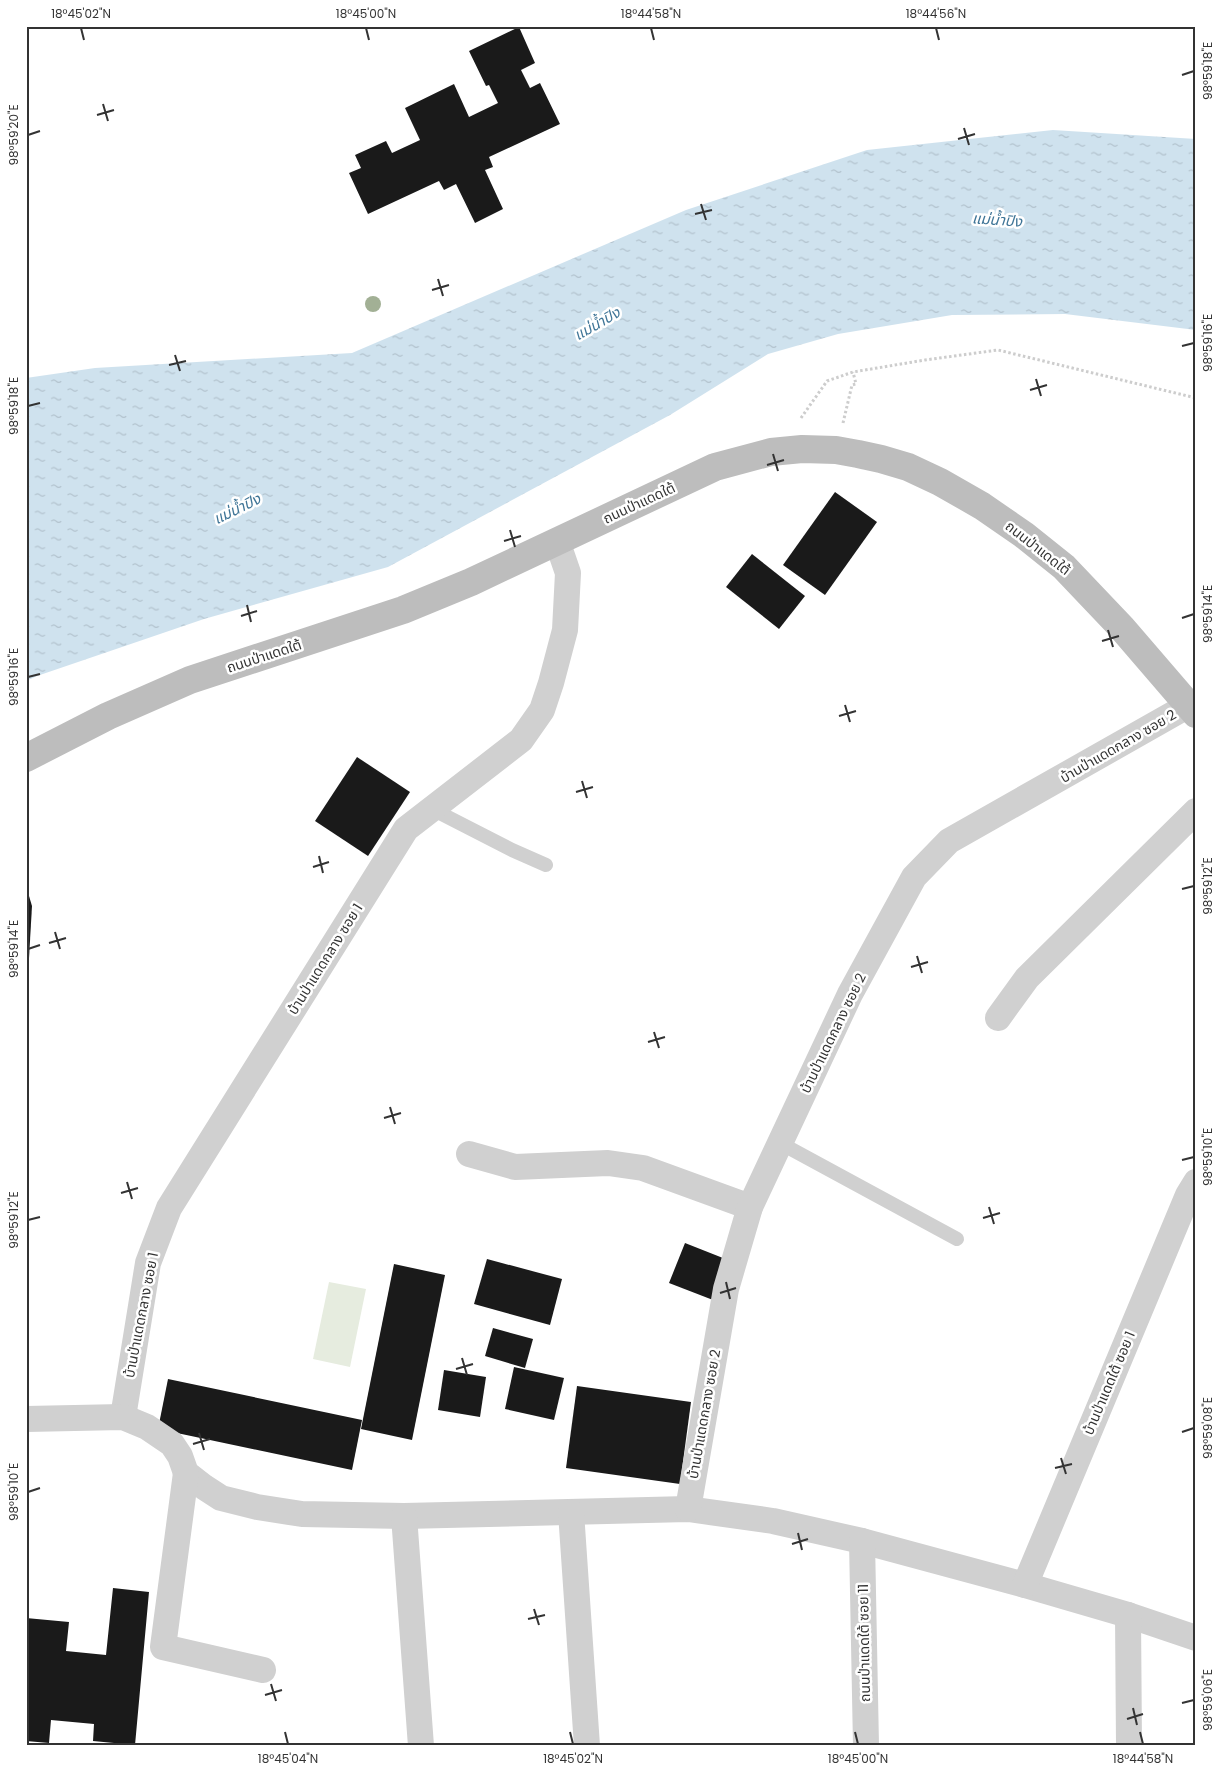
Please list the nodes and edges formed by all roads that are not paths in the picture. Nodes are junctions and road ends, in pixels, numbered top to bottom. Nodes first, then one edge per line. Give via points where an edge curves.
1 (557, 542) junction
2 (1192, 710) edge
3 (26, 758) edge
4 (432, 809) junction
5 (1196, 811) edge
6 (546, 865) dead end
7 (998, 1018) dead end
8 (780, 1143) junction
9 (469, 1154) dead end
10 (1196, 1182) edge
11 (750, 1207) junction
12 (957, 1239) dead end
13 (123, 1417) junction
14 (26, 1419) edge
15 (186, 1473) junction
16 (688, 1509) junction
17 (572, 1512) junction
18 (404, 1516) junction
19 (862, 1541) junction
20 (1025, 1585) junction
21 (1128, 1615) junction
22 (1196, 1638) edge
23 (263, 1670) dead end
24 (421, 1746) edge
25 (587, 1746) edge
26 (866, 1746) edge
27 (1129, 1746) edge

1 - 2 street, ถนนป่าแดดใต้ via 715,467 771,452 836,450 881,458 940,482 982,506 1064,566
1 - 3 street, ถนนป่าแดดใต้ via 403,610 190,680 108,716
1 - 4 street, บ้านป่าแดดกลาง ซอย 1 via 568,573 565,630 542,710 521,740
2 - 8 street, บ้านป่าแดดกลาง ซอย 2 via 949,841 914,877 850,994
4 - 6 lane
4 - 13 street, บ้านป่าแดดกลาง ซอย 1 via 406,828 168,1208 148,1263
5 - 7 street via 1027,978
8 - 11 street, บ้านป่าแดดกลาง ซอย 2
8 - 12 lane
9 - 11 street via 515,1167 608,1163 642,1168
10 - 20 street, บ้านป่าแดดใต้ ซอย 1
11 - 16 street, บ้านป่าแดดกลาง ซอย 2 via 726,1290
13 - 14 street
13 - 15 street via 147,1427 172,1444
15 - 18 street via 221,1498 257,1507 302,1514
15 - 23 street via 163,1647
16 - 17 street
16 - 19 street via 773,1520
17 - 18 street
17 - 25 street
18 - 24 street
19 - 20 street
19 - 26 street, ถนนป่าแดดใต้ ซอย 11
20 - 21 street
21 - 22 street
21 - 27 street

